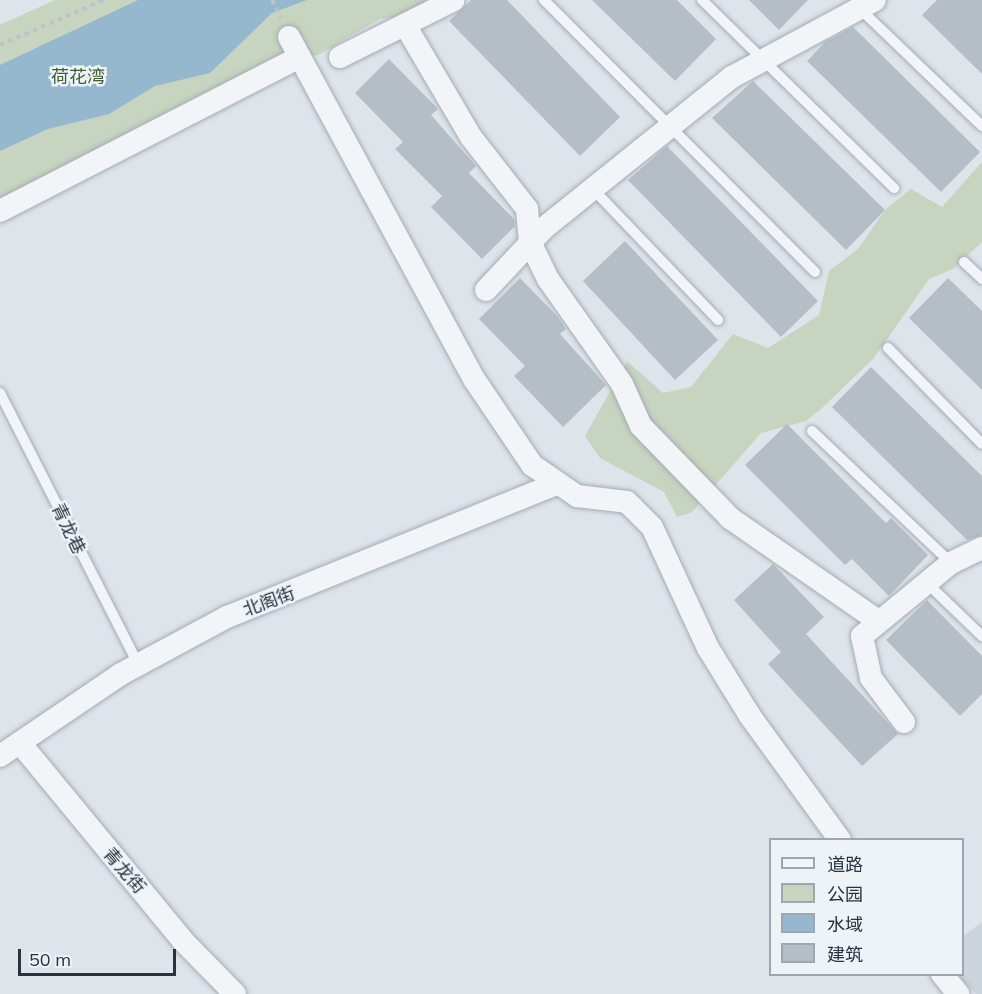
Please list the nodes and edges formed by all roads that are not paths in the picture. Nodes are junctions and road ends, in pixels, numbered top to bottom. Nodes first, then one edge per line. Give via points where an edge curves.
1 (454, 0) edge
2 (544, 0) edge
3 (702, 0) edge
4 (862, 2) edge
5 (405, 25) dead end
6 (340, 57) dead end
7 (762, 59) junction
8 (669, 124) junction
9 (982, 126) edge
10 (591, 187) junction
11 (894, 188) dead end
12 (0, 211) edge
13 (530, 242) junction
14 (964, 262) dead end
15 (814, 272) dead end
16 (982, 279) edge
17 (486, 290) dead end
18 (718, 320) dead end
19 (888, 348) dead end
20 (0, 393) edge
21 (812, 431) dead end
22 (982, 444) edge
23 (557, 484) junction
24 (982, 548) edge
25 (951, 564) junction
26 (928, 585) junction
27 (878, 621) junction
28 (982, 636) edge
29 (138, 664) junction
30 (904, 722) dead end
31 (20, 742) junction
32 (0, 756) edge
33 (839, 838) edge
34 (943, 976) edge
35 (235, 994) edge
36 (958, 994) edge

1 - 6 street
2 - 8 lane
3 - 7 lane
4 - 7 street
4 - 9 lane
5 - 13 street via 471,137 527,209
7 - 8 street
7 - 11 lane
8 - 10 street
8 - 15 lane
10 - 13 street
10 - 18 lane
12 - 23 street via 295,47 474,379 532,465
13 - 17 street
13 - 27 street via 548,279 622,384 641,426 730,518
14 - 16 lane
19 - 22 lane
20 - 29 lane, 青龙巷
21 - 25 lane
23 - 29 street, 北阁街 via 227,617
23 - 33 street via 577,496 627,502 652,527 708,648 750,717
24 - 25 street
25 - 26 street
26 - 27 street
26 - 28 lane
27 - 30 street via 862,636 865,657 871,678
29 - 31 street, 北阁街
31 - 32 street, 北阁街
31 - 35 street, 青龙街 via 183,941
34 - 36 street

